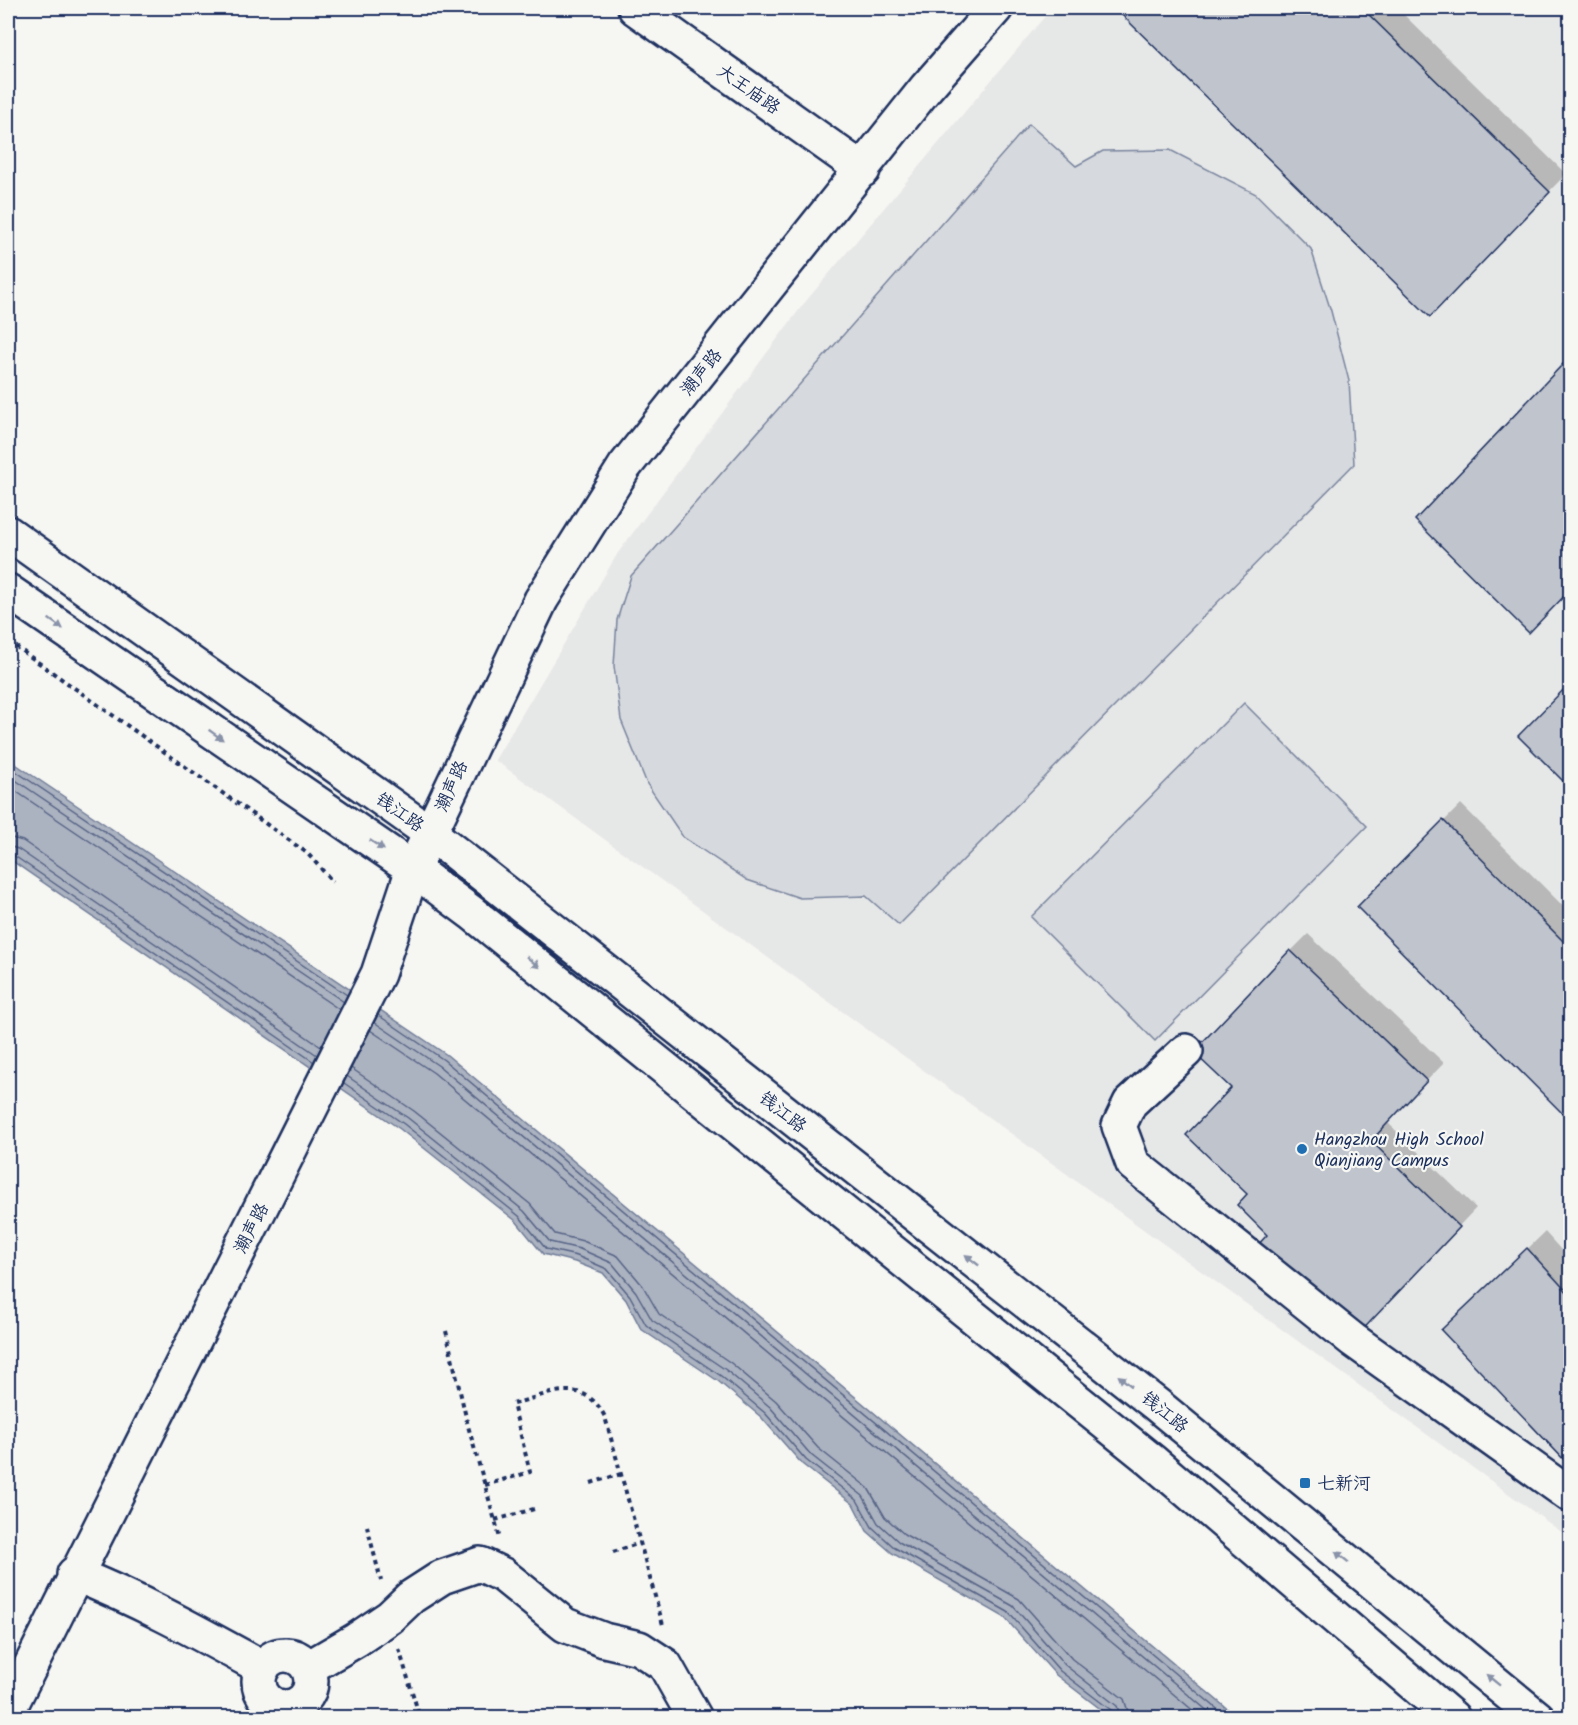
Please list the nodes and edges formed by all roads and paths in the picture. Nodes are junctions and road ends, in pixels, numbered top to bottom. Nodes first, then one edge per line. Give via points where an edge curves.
1 (635, 8) edge
2 (996, 8) edge
3 (863, 170) junction
4 (8, 533) edge
5 (8, 591) edge
6 (8, 641) edge
7 (430, 833) junction
8 (414, 869) junction
9 (333, 882) dead end
10 (1186, 1051) dead end
11 (446, 1331) dead end
12 (621, 1474) junction
13 (591, 1483) dead end
14 (485, 1485) junction
15 (1570, 1495) edge
16 (534, 1509) dead end
17 (495, 1520) junction
18 (640, 1543) junction
19 (614, 1552) dead end
20 (74, 1574) junction
21 (514, 1585) junction
22 (665, 1665) junction
23 (263, 1668) junction
24 (308, 1668) junction
25 (8, 1711) edge
26 (273, 1712) edge
27 (695, 1718) edge
28 (1453, 1718) edge
29 (1538, 1718) edge

1 - 3 street, 大王庙路
2 - 3 street, 潮声路 via 926,88
3 - 7 street, 潮声路 via 625,466 541,600
4 - 7 street, 钱江路
5 -> 8 street
6 - 9 path via 307,853
7 - 8 street, 潮声路
29 -> 7 street, 钱江路 via 1156,1405
8 - 20 street, 潮声路 via 378,974
8 -> 28 street via 1151,1460
10 - 15 street via 1130,1103 1119,1126 1133,1164 1353,1340
11 - 14 path
12 - 13 path
12 - 14 path via 597,1402 585,1393 560,1391 513,1404 530,1472
12 - 18 path
14 - 17 path
16 - 17 path
17 - 21 path
18 - 19 path
18 - 22 path via 663,1625
20 - 23 street via 122,1593
20 - 25 street, 潮声路
21 - 22 street via 565,1625 639,1648
21 - 24 street via 480,1564 442,1577 356,1640
22 - 27 street
23 - 24 street via 268,1660 282,1653 296,1657
23 - 26 street via 257,1676 259,1689
24 - 26 street via 312,1681 302,1704

